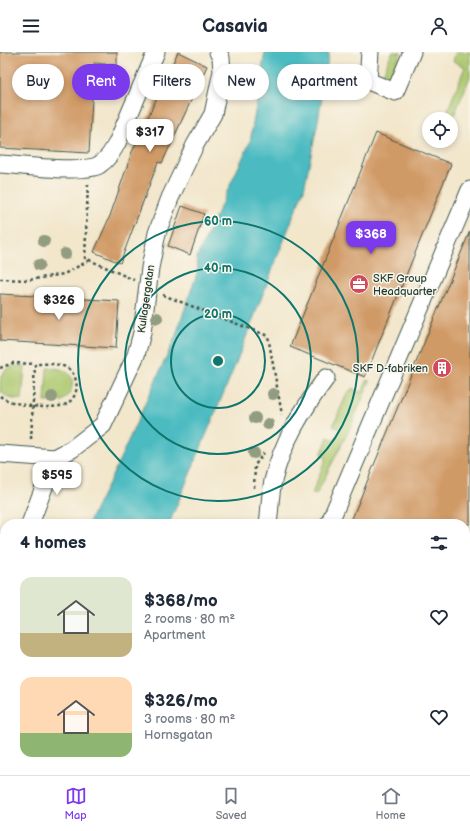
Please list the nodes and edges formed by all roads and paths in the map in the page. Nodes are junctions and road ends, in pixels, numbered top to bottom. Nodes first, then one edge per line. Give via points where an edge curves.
1 (156, 52) edge
2 (370, 52) edge
3 (412, 52) edge
4 (221, 54) edge
5 (0, 164) edge
6 (88, 168) junction
7 (470, 190) edge
8 (90, 260) junction
9 (0, 279) edge
10 (154, 291) junction
11 (35, 364) junction
12 (0, 368) edge
13 (326, 378) dead end
14 (0, 396) edge
15 (34, 406) junction
16 (282, 419) dead end
17 (268, 446) dead end
18 (0, 454) edge
19 (24, 456) junction
20 (56, 458) junction
21 (254, 495) dead end
22 (32, 519) edge
23 (269, 519) edge
24 (331, 519) edge

1 - 6 street via 109,158
2 - 3 street via 368,81 395,92
4 - 10 street, Kullagergatan via 222,71 213,114 170,198 157,233
5 - 6 street
6 - 8 path via 85,258
7 - 24 street
8 - 9 path via 64,274 29,280
8 - 10 path
10 - 16 path via 268,336
10 - 20 street, Kullagergatan via 136,355 103,425 72,450
11 - 12 path via 13,362
11 - 15 path
11 - 15 path via 56,364 68,368 76,376 77,388 70,402 63,406
13 - 23 street via 307,404 287,440 273,481
14 - 15 path via 11,402
15 - 19 path via 31,439 26,439
17 - 21 path via 255,465
18 - 19 street
19 - 20 street
20 - 22 street

